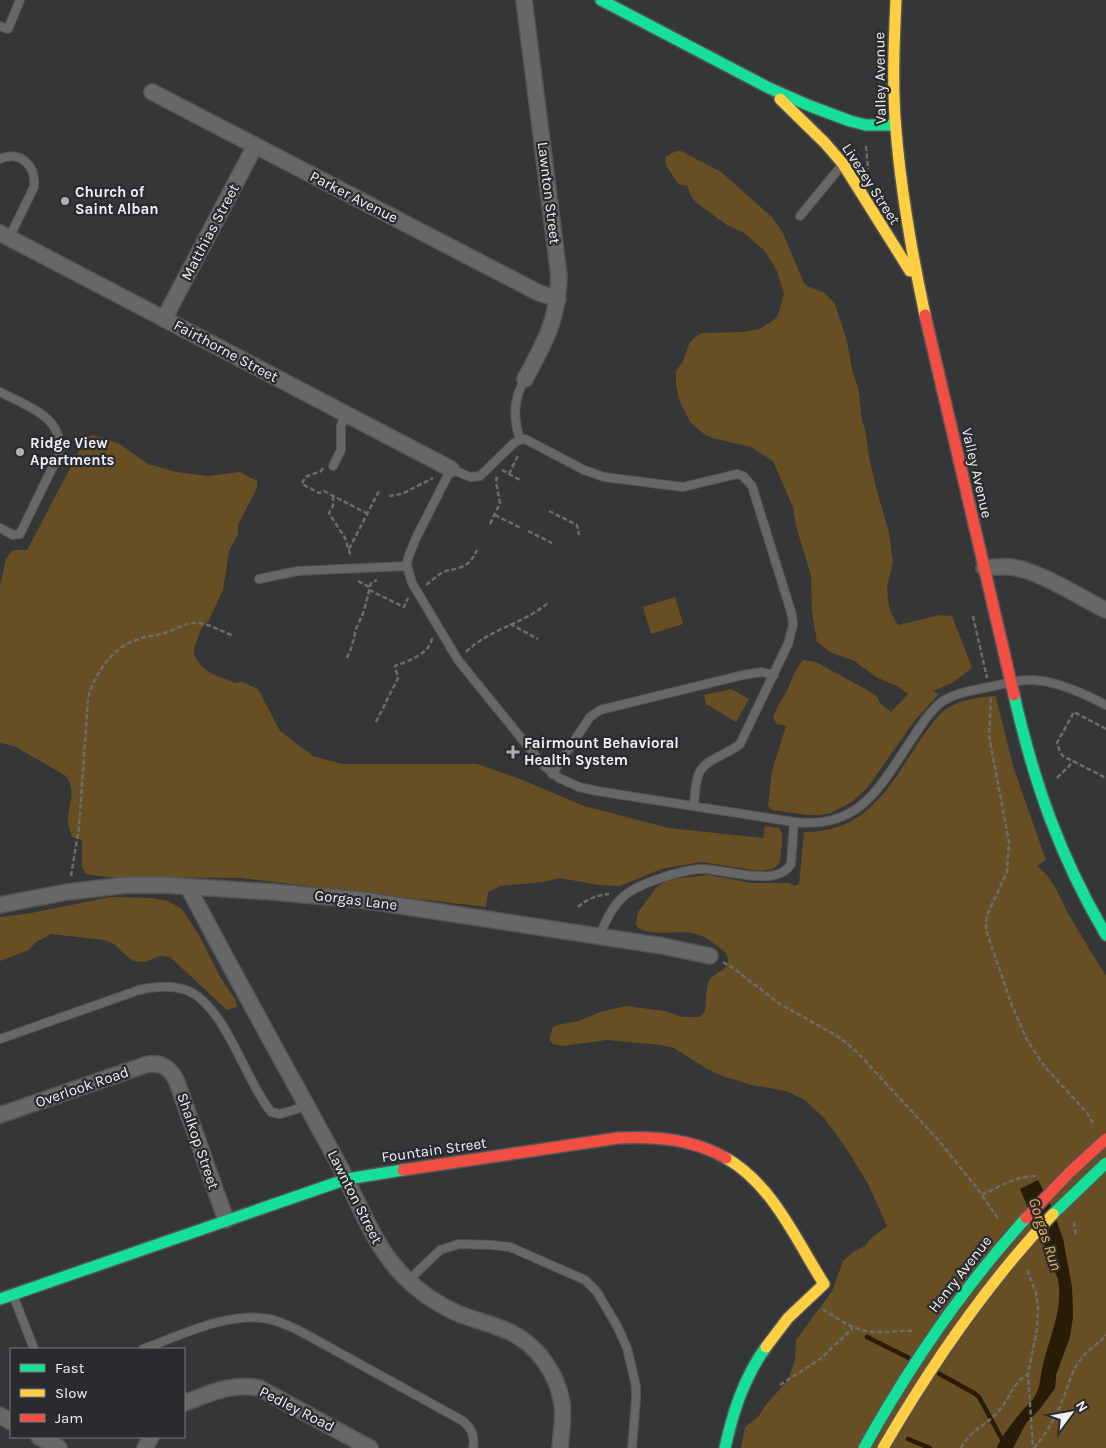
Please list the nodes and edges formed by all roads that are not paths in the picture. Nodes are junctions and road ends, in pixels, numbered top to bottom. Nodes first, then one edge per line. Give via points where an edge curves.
1 (20, 0) edge
2 (524, 0) edge
3 (601, 0) edge
4 (896, 0) edge
5 (0, 26) edge
6 (769, 88) junction
7 (152, 92) dead end
8 (895, 125) junction
9 (255, 146) junction
10 (0, 159) edge
11 (843, 164) junction
12 (800, 216) dead end
13 (4, 236) edge
14 (917, 282) junction
15 (558, 299) junction
16 (164, 319) junction
17 (525, 379) joint
18 (0, 392) edge
19 (345, 414) junction
20 (520, 440) junction
21 (330, 465) road end
22 (451, 469) junction
23 (0, 528) edge
24 (408, 566) junction
25 (984, 568) junction
26 (259, 579) dead end
27 (1106, 610) edge
28 (774, 675) junction
29 (1011, 682) junction
30 (1106, 705) edge
31 (552, 774) junction
32 (694, 806) junction
33 (794, 822) junction
34 (188, 887) junction
35 (0, 905) edge
36 (1106, 935) edge
37 (599, 937) junction
38 (710, 956) road end
39 (0, 1038) edge
40 (164, 1066) joint
41 (307, 1106) junction
42 (0, 1116) edge
43 (1106, 1140) edge
44 (1106, 1163) edge
45 (347, 1179) junction
46 (226, 1220) junction
47 (408, 1281) junction
48 (12, 1295) junction
49 (0, 1299) edge
50 (34, 1348) edge
51 (146, 1348) edge
52 (185, 1403) edge
53 (41, 1438) edge
54 (59, 1448) edge
55 (370, 1448) edge
56 (473, 1448) edge
57 (560, 1448) edge
58 (632, 1448) edge
59 (725, 1448) edge
60 (864, 1448) edge
61 (883, 1448) edge

1 - 5 lane via 8,29
2 - 15 street, Lawnton Street via 557,258
3 - 6 street, Livezey Street
4 - 8 street, Valley Avenue
6 - 8 street, Livezey Street via 850,122
6 - 11 street, Livezey Street
7 - 9 street, Parker Avenue
8 - 14 street, Valley Avenue via 901,194
9 - 15 street, Parker Avenue via 539,293
9 - 16 street, Matthias Street
10 - 13 lane via 20,158 27,163 35,178 34,187
11 - 12 lane
11 - 14 street, Livezey Street
13 - 16 street, Fairthorne Street
14 - 25 street, Valley Avenue
15 - 17 street, Lawnton Street via 548,335
16 - 19 street, Fairthorne Street
17 - 20 lane via 518,393 514,417
18 - 23 lane via 52,422 60,442 59,454 20,534 13,535
19 - 21 lane via 341,426 341,450
19 - 22 street, Fairthorne Street
20 - 22 lane via 480,476 470,477
20 - 28 lane via 531,441 584,470 604,477 683,487 730,475 743,476 752,486 792,615 788,644
22 - 24 lane via 416,538
24 - 26 lane via 298,571
24 - 31 lane via 412,583 458,660
25 - 27 street via 998,566 1027,570
25 - 29 street, Valley Avenue
28 - 31 lane via 762,672 749,674 600,710 590,717
28 - 32 lane via 740,744 700,771
29 - 30 lane via 1043,681
29 - 33 lane via 956,695 941,702 874,792 850,813 822,823
29 - 36 street, Valley Avenue via 1031,764 1052,825 1076,882
31 - 32 lane via 579,787
32 - 33 lane
33 - 37 lane via 791,864 783,872 765,876 702,869 667,876 623,897 605,922
34 - 35 street, Gorgas Lane via 127,885
34 - 37 street, Gorgas Lane via 326,896
34 - 41 street, Lawnton Street
37 - 38 street, Gorgas Lane
39 - 41 lane via 139,990 162,986 176,988 195,995 222,1025 271,1112 280,1114
40 - 42 street, Overlook Road via 145,1065
40 - 46 street, Shalkop Street via 177,1082
41 - 45 street, Lawnton Street
43 - 60 street, Henry Avenue, bridge via 1033,1209 981,1270 893,1395
44 - 61 street, Henry Avenue, bridge via 1040,1228 983,1296 918,1388
45 - 46 street, Fountain Street
45 - 47 street, Lawnton Street via 385,1253
45 - 59 street, Fountain Street via 639,1136 675,1138 694,1143 730,1160 747,1173 776,1206 824,1284 789,1315 750,1372 732,1417
46 - 48 street, Fountain Street
47 - 57 street, Lawnton Street via 447,1308 519,1337 538,1354 554,1377 562,1403
47 - 58 lane via 440,1250 465,1244 510,1247 585,1280 597,1292 627,1348 636,1386
48 - 49 street, Fountain Street
48 - 50 lane
51 - 56 lane via 236,1318 270,1319 298,1330 463,1421 474,1435
52 - 55 street, Pedley Road via 230,1387 250,1386
53 - 54 street

